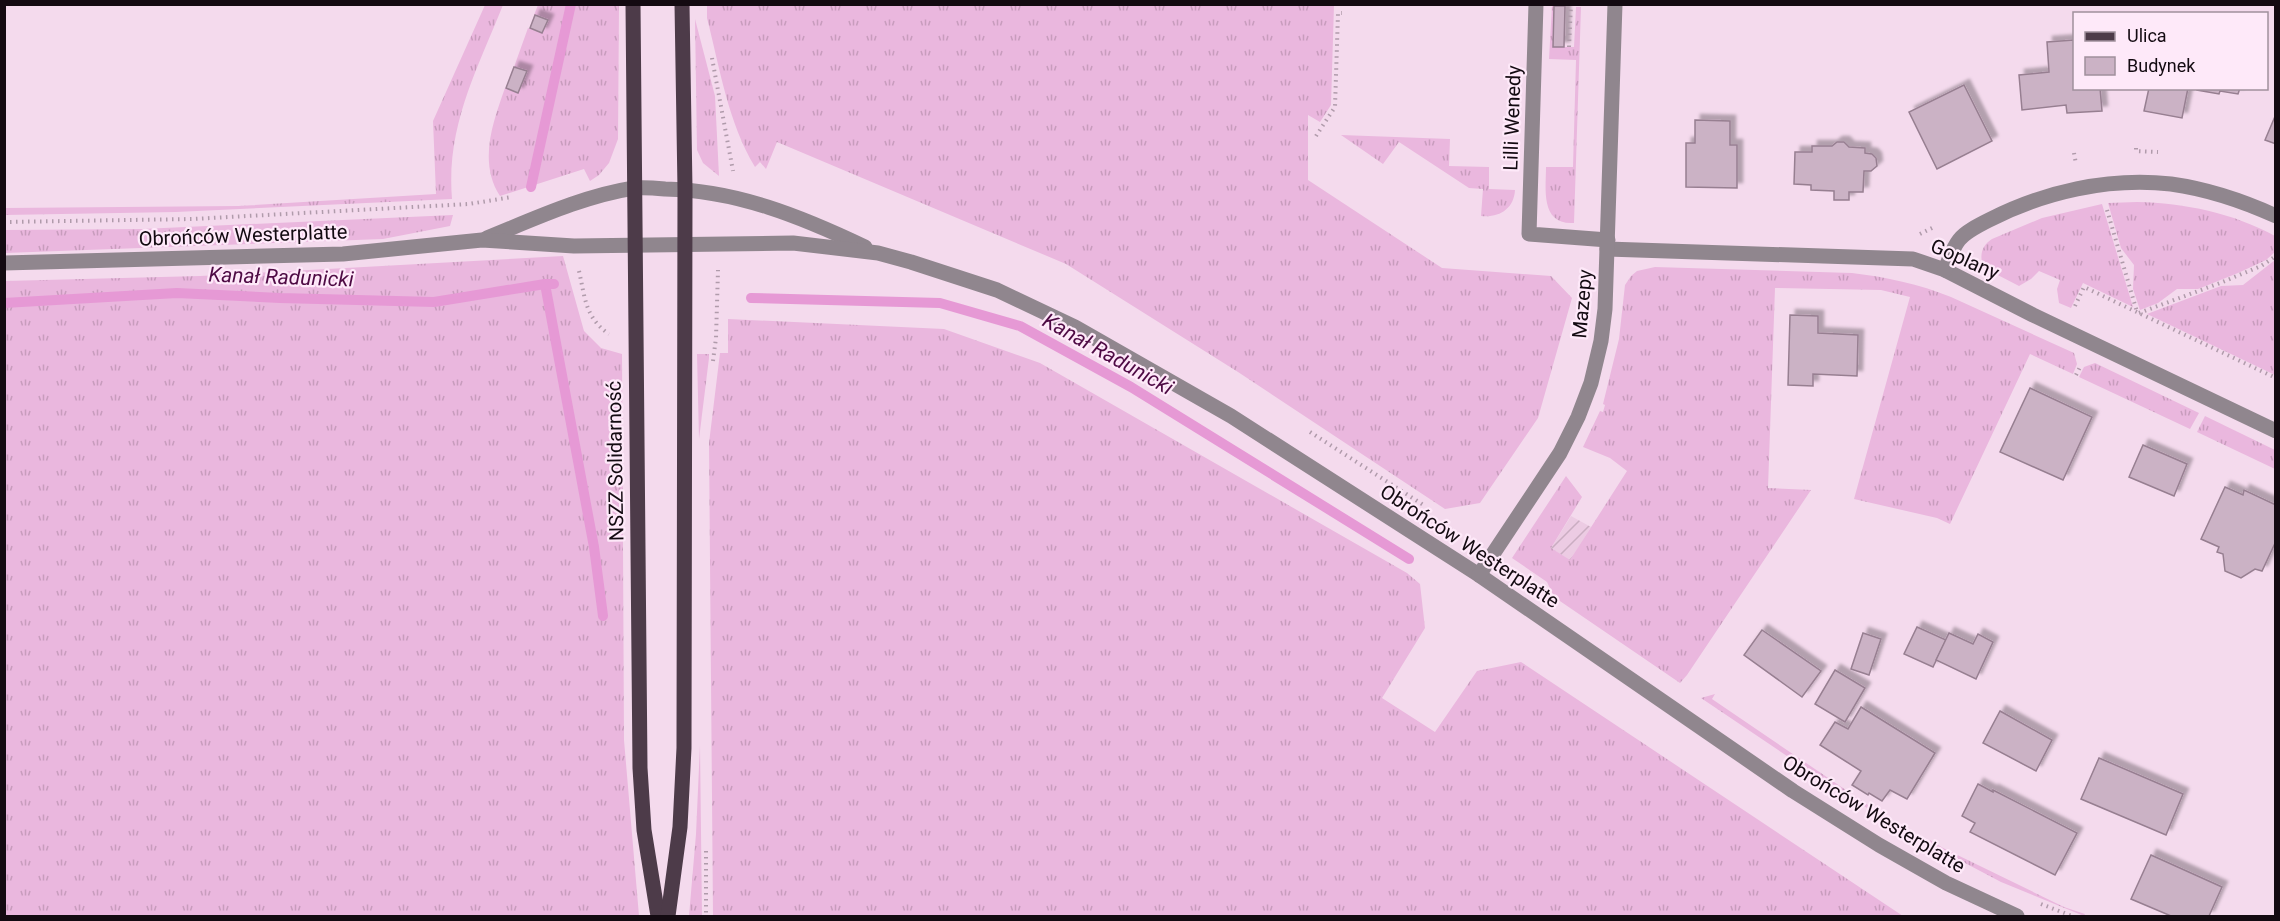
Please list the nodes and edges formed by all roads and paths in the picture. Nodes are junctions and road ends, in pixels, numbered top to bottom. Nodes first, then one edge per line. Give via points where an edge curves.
1 (633, 4) edge
2 (682, 4) edge
3 (1536, 4) edge
4 (1571, 4) edge
5 (1615, 4) edge
6 (1342, 13) dead end
7 (1569, 47) dead end
8 (711, 54) dead end
9 (1316, 136) dead end
10 (2136, 148) dead end
11 (2158, 152) dead end
12 (734, 166) dead end
13 (2099, 186) junction
14 (635, 188) junction
15 (685, 189) junction
16 (515, 197) dead end
17 (2276, 216) edge
18 (4, 222) edge
19 (1529, 234) joint
20 (482, 240) junction
21 (685, 244) junction
22 (1607, 244) junction
23 (635, 245) junction
24 (574, 246) junction
25 (878, 253) junction
26 (2276, 256) edge
27 (4, 263) edge
28 (1945, 270) junction
29 (718, 272) dead end
30 (2071, 311) dead end
31 (2138, 313) junction
32 (717, 338) dead end
33 (617, 339) dead end
34 (2276, 378) edge
35 (2276, 431) edge
36 (1479, 575) junction
37 (658, 916) edge
38 (668, 916) edge
39 (2017, 916) edge

1 - 14 main road, NSZZ Solidarność
2 - 15 main road
3 - 19 street, Lilli Wenedy
4 - 7 path
5 - 22 street, Mazepy
6 - 9 path via 1338,13 1335,107
8 - 12 path
10 - 11 path
13 - 17 street via 2124,182 2171,184 2215,193
13 - 28 street via 2030,202 1978,226 1960,239
13 - 31 path
14 - 15 street, Obrońców Westerplatte
14 - 20 street, Obrońców Westerplatte via 570,205
14 - 23 main road, NSZZ Solidarność
15 - 21 main road
15 - 25 street, Obrońców Westerplatte via 729,195 813,222
16 - 18 path via 469,204 192,219
19 - 22 street, Goplany
20 - 24 street, Obrońców Westerplatte
20 - 27 street, Obrońców Westerplatte via 344,255
21 - 23 street, Obrońców Westerplatte
21 - 25 street, Obrońców Westerplatte via 793,243
21 - 38 main road via 684,748 680,826
22 - 28 street, Goplany via 1913,259
22 - 36 street, Mazepy via 1601,341 1578,417 1560,453
23 - 24 street, Obrońców Westerplatte
23 - 37 main road, NSZZ Solidarność via 640,768 644,830
24 - 33 path via 587,310 598,327
25 - 36 street, Obrońców Westerplatte via 997,290 1075,327 1231,416
26 - 31 path via 2220,283
28 - 35 street, Goplany
29 - 32 path
30 - 31 path via 2084,287
31 - 34 path
36 - 39 street, Obrońców Westerplatte via 1793,791 1946,883

